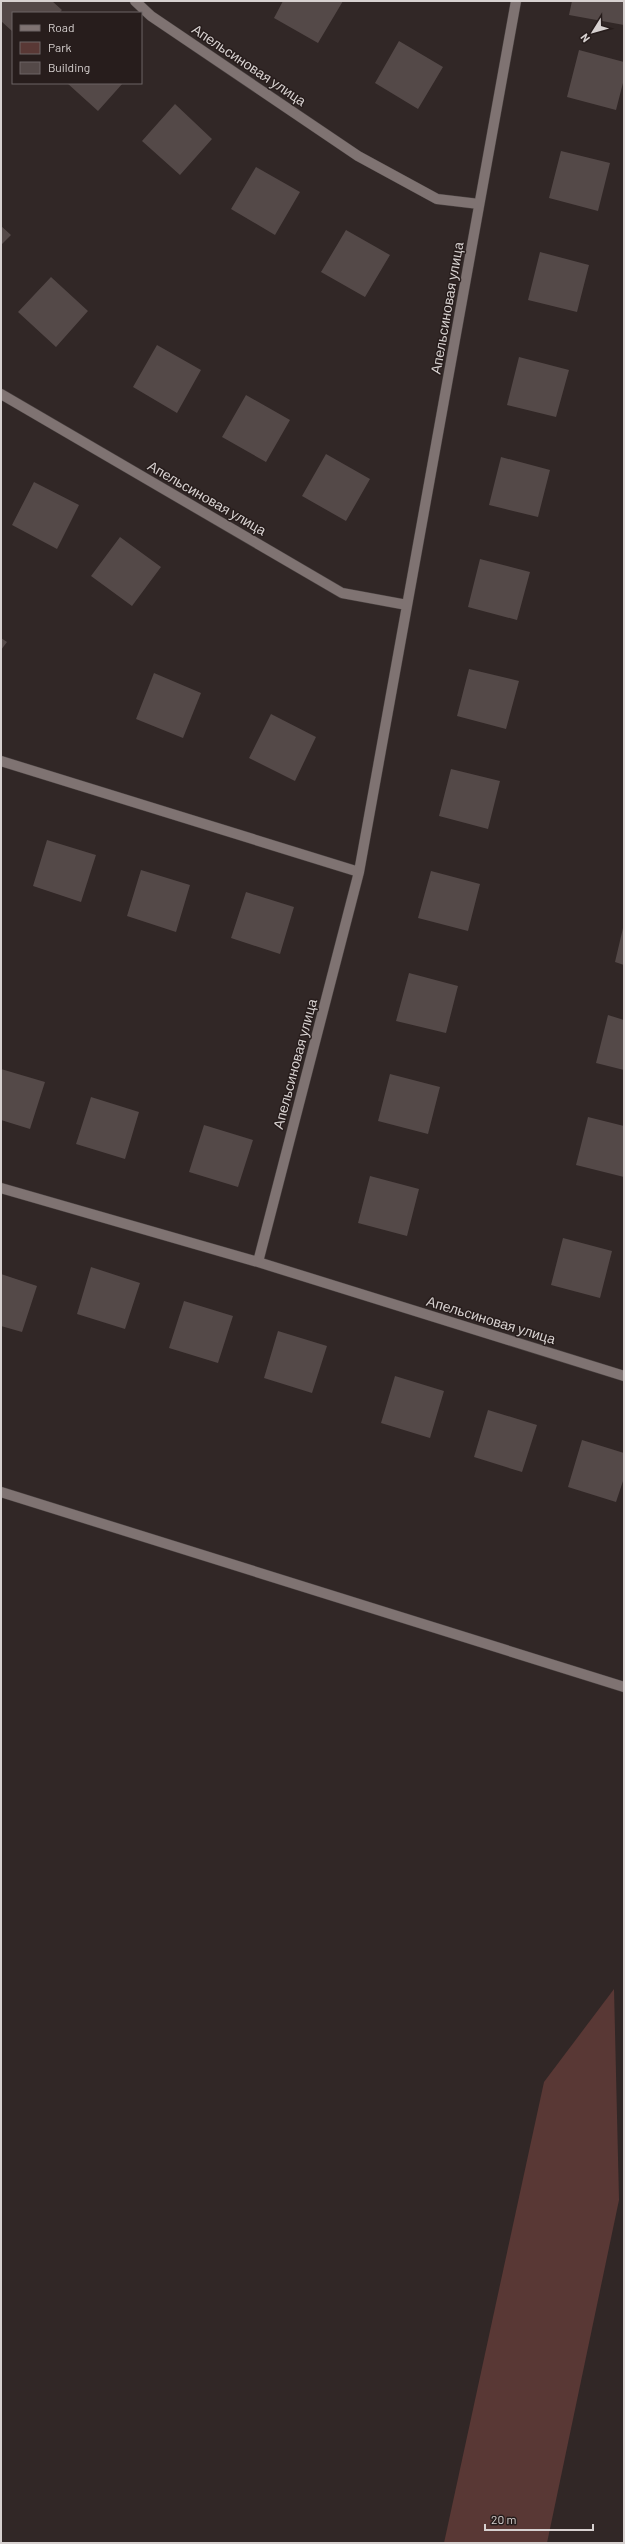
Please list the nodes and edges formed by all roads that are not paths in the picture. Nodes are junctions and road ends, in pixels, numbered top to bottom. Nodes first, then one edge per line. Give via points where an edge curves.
1 (135, 1) edge
2 (516, 1) edge
3 (479, 204) junction
4 (1, 394) edge
5 (407, 605) junction
6 (1, 761) edge
7 (359, 872) junction
8 (1, 1188) edge
9 (258, 1262) junction
10 (624, 1376) edge
11 (1, 1492) edge
12 (624, 1687) edge

1 - 3 street, Апельсиновая улица via 151,16 358,156 438,199
2 - 3 street, Апельсиновая улица
3 - 5 street, Апельсиновая улица
4 - 5 street, Апельсиновая улица via 342,593
5 - 7 street, Апельсиновая улица
6 - 7 street
7 - 9 street, Апельсиновая улица
8 - 9 street, Апельсиновая улица
9 - 10 street, Апельсиновая улица
11 - 12 street

